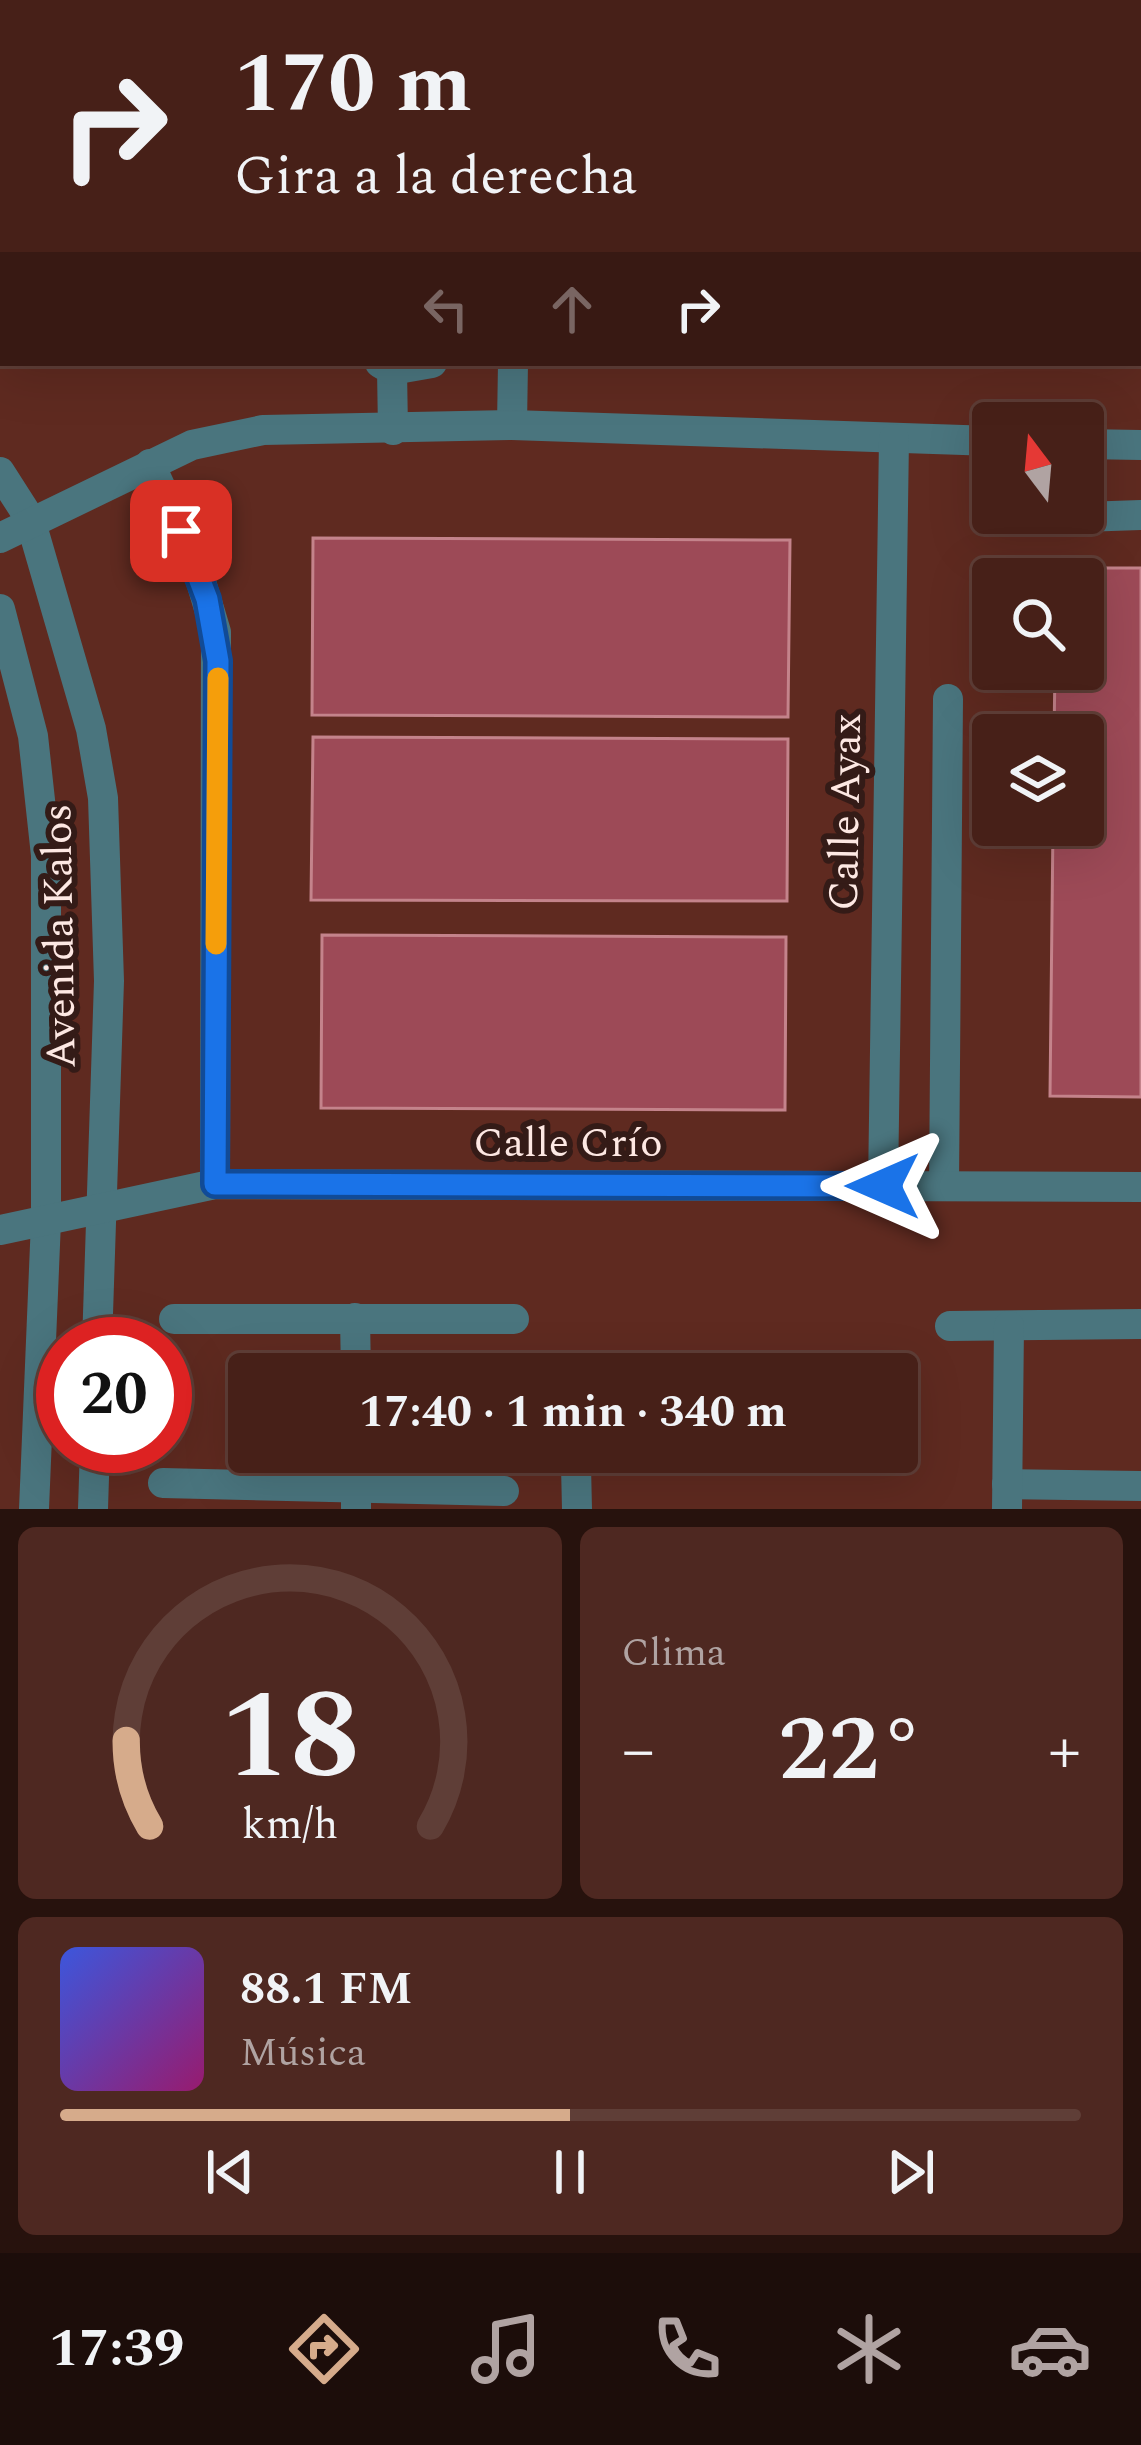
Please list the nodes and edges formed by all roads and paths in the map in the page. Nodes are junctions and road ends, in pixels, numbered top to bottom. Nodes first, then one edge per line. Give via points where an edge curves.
1 (386, 366) edge
2 (513, 366) edge
3 (512, 425) junction
4 (393, 430) junction
5 (893, 439) junction
6 (972, 441) edge
7 (1104, 444) edge
8 (1141, 445) edge
9 (150, 464) junction
10 (0, 472) edge
11 (1141, 515) edge
12 (1104, 516) edge
13 (30, 519) junction
14 (0, 538) edge
15 (0, 609) edge
16 (948, 699) dead end
17 (215, 1184) junction
18 (883, 1186) junction
19 (944, 1186) junction
20 (1141, 1187) edge
21 (99, 1205) junction
22 (46, 1221) junction
23 (0, 1229) edge
24 (97, 1317) edge
25 (355, 1318) junction
26 (192, 1319) edge
27 (514, 1319) dead end
28 (1141, 1324) edge
29 (950, 1326) dead end
30 (1009, 1327) junction
31 (356, 1353) edge
32 (94, 1473) edge
33 (576, 1473) edge
34 (163, 1483) dead end
35 (1141, 1486) edge
36 (504, 1491) dead end
37 (1007, 1496) edge
38 (356, 1497) edge
39 (34, 1509) edge
40 (93, 1509) edge
41 (577, 1509) edge

1 - 4 street
2 - 3 street
3 - 4 street
3 - 5 street
4 - 9 street via 263,430 192,445
5 - 6 street
5 - 18 street, Calle Ayax
7 - 8 street
9 - 13 street
9 - 17 street via 216,632
10 - 13 street, Avenida Kalos
11 - 12 street
13 - 14 street
13 - 21 street, Avenida Kalos via 103,798 110,981
15 - 22 street via 33,736 46,855
16 - 19 street
17 - 18 street, Calle Crío
17 - 21 street, Calle Crío
18 - 19 street, Calle Crío
19 - 20 street, Calle Crío
21 - 22 street, Calle Crío
21 - 24 street, Avenida Kalos
22 - 23 street, Calle Crío
22 - 39 street
25 - 26 street
25 - 27 street
25 - 31 street
28 - 30 street
29 - 30 street
30 - 37 street
32 - 40 street
33 - 41 street
34 - 38 street
35 - 37 street
36 - 38 street

